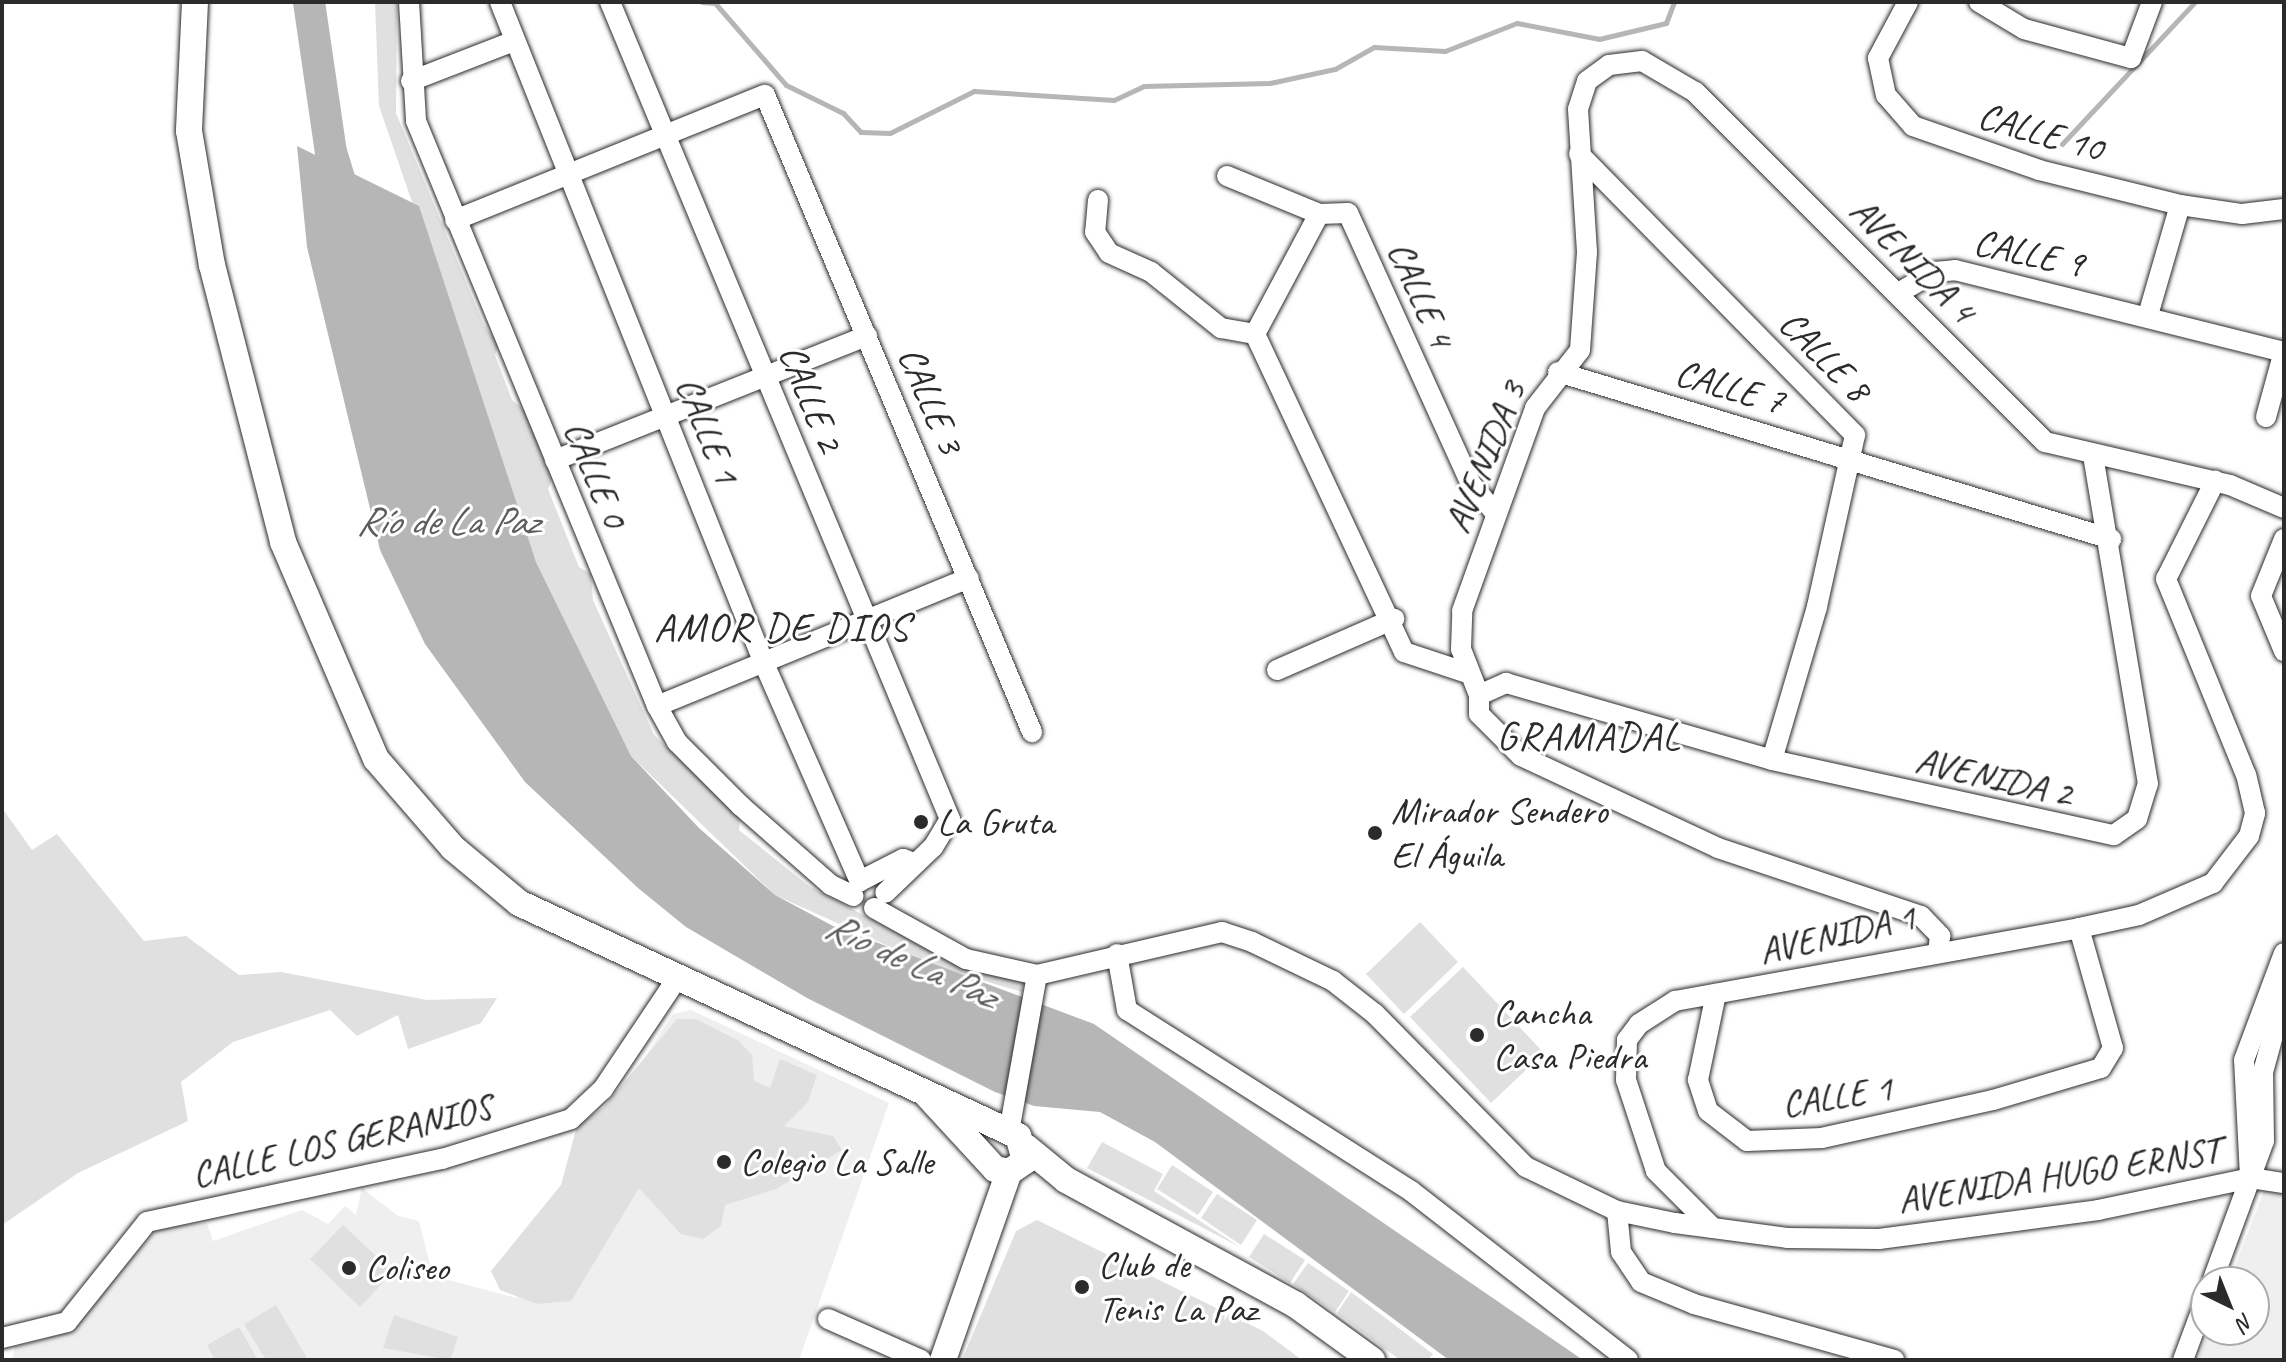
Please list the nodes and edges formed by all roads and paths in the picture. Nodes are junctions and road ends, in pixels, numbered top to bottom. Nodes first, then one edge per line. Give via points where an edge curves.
1 (195, 2) edge
2 (409, 2) edge
3 (500, 2) edge
4 (610, 2) edge
5 (1908, 2) edge
6 (1979, 2) edge
7 (2152, 2) edge
8 (514, 41) junction
9 (411, 81) junction
10 (666, 134) junction
11 (1579, 154) junction
12 (564, 172) junction
13 (1227, 176) dead end
14 (1098, 200) dead end
15 (2180, 205) junction
16 (2283, 211) edge
17 (1319, 214) junction
18 (455, 220) junction
19 (1900, 292) junction
20 (2148, 315) junction
21 (1255, 334) junction
22 (867, 336) junction
23 (2284, 352) edge
24 (1558, 372) junction
25 (765, 377) junction
26 (667, 416) junction
27 (2266, 417) dead end
28 (2093, 455) junction
29 (1853, 458) junction
30 (555, 460) junction
31 (2215, 481) junction
32 (2284, 508) edge
33 (1495, 513) junction
34 (2111, 539) junction
35 (2284, 539) edge
36 (969, 578) junction
37 (1394, 619) junction
38 (864, 620) junction
39 (2284, 651) edge
40 (763, 661) junction
41 (1277, 670) dead end
42 (1467, 673) junction
43 (1479, 695) junction
44 (657, 706) junction
45 (1032, 732) dead end
46 (1772, 760) junction
47 (914, 863) junction
48 (859, 886) junction
49 (881, 899) junction
50 (2079, 928) junction
51 (1938, 953) junction
52 (2284, 953) edge
53 (1117, 954) junction
54 (1037, 975) junction
55 (676, 980) junction
56 (1716, 994) junction
57 (2284, 995) edge
58 (927, 1095) junction
59 (1010, 1149) junction
60 (2251, 1178) junction
61 (2284, 1183) edge
62 (1617, 1211) junction
63 (1713, 1228) junction
64 (2218, 1266) edge
65 (828, 1319) dead end
66 (2, 1338) edge
67 (2190, 1341) edge
68 (921, 1360) edge
69 (943, 1360) edge
70 (1372, 1360) edge
71 (1628, 1360) edge
72 (1894, 1360) edge
73 (2183, 1360) edge

1 - 55 main road via 189,131 212,265 283,542 351,713 413,806 492,885
2 - 9 street, CALLE 0
3 - 8 street, CALLE 1
4 - 10 street, CALLE 2
5 - 15 street, CALLE 10 via 1878,58 1886,95 1913,126 2039,170
6 - 7 street via 2024,29 2131,58
8 - 9 street
8 - 12 street, CALLE 1
9 - 18 street, CALLE 0 via 410,104
10 - 12 street
10 - 22 street, CALLE 3 via 765,95
10 - 25 street, CALLE 2
11 - 19 street, AVENIDA 4 via 1578,109 1587,81 1625,61 1666,70
11 - 24 street, AVENIDA 3 via 1585,314 1580,350
11 - 29 street, CALLE 8 via 1855,435
12 - 18 street
12 - 26 street, CALLE 1
13 - 17 street, CALLE 4
14 - 21 street via 1095,232 1109,253 1151,272 1221,328
15 - 16 street, CALLE 10
15 - 20 street
17 - 21 street
17 - 33 street, CALLE 4 via 1348,213 1471,484
18 - 30 street, CALLE 0
19 - 20 street, CALLE 9 via 1934,272 1955,270
19 - 28 street, AVENIDA 4 via 2045,442
20 - 23 street, CALLE 9
21 - 37 street
22 - 25 street
22 - 36 street, CALLE 3
23 - 27 street
24 - 29 street, CALLE 7
24 - 33 street, AVENIDA 3 via 1535,408
25 - 26 street
25 - 38 street, CALLE 2
26 - 30 street
26 - 40 street, CALLE 1
28 - 31 street, AVENIDA 4
28 - 34 street, AVENIDA 2
29 - 34 street, CALLE 7
29 - 46 street, CALLE 8
30 - 44 street, CALLE 0
31 - 32 street, AVENIDA 4
31 - 50 street via 2166,579 2246,775 2255,813 2249,836 2213,883 2139,915
33 - 42 street, AVENIDA 3 via 1462,611
34 - 46 street, AVENIDA 2 via 2148,784 2145,804 2126,829 2092,836
35 - 39 street via 2261,596
36 - 38 street
36 - 45 street, CALLE 3
37 - 41 street
37 - 42 street via 1404,652
38 - 40 street
38 - 47 street, CALLE 2 via 950,819
40 - 44 street
40 - 48 street, CALLE 1
42 - 43 street, AVENIDA 3
43 - 46 street, AVENIDA 2 via 1506,683
43 - 51 street, AVENIDA 1 via 1479,714 1521,756 1718,848 1921,916 1935,924
44 - 48 street, CALLE 0 via 677,742 741,806 831,885
47 - 48 street via 903,859
47 - 49 street
48 - 49 street
48 - 49 street via 878,880
49 - 54 street via 895,920 966,959
50 - 51 street
50 - 56 street, CALLE 1 via 2113,1048 2101,1068 1822,1138 1747,1141 1708,1111 1698,1080
51 - 56 street, AVENIDA 1
52 - 60 street via 2244,1060
53 - 54 street, AVENIDA HUGO ERNST
53 - 62 street, AVENIDA HUGO ERNST via 1222,932 1305,966 1375,1014 1526,1167
53 - 71 street via 1127,1010 1411,1191
54 - 59 street
55 - 58 main road
55 - 66 street, CALLE LOS GERANIOS via 603,1089 571,1119 442,1159 147,1222 67,1322
56 - 63 street, AVENIDA 1 via 1653,1012 1624,1050 1636,1124 1656,1171
57 - 60 street via 2263,1072 2264,1141
58 - 59 main road
58 - 59 main road
59 - 69 main road
59 - 70 main road via 1296,1305
60 - 61 street, AVENIDA HUGO ERNST
60 - 63 street, AVENIDA HUGO ERNST via 2072,1214 1879,1239
60 - 64 street
62 - 63 street, AVENIDA HUGO ERNST
62 - 72 street via 1621,1252 1641,1282 1694,1304
65 - 68 street
67 - 73 street

